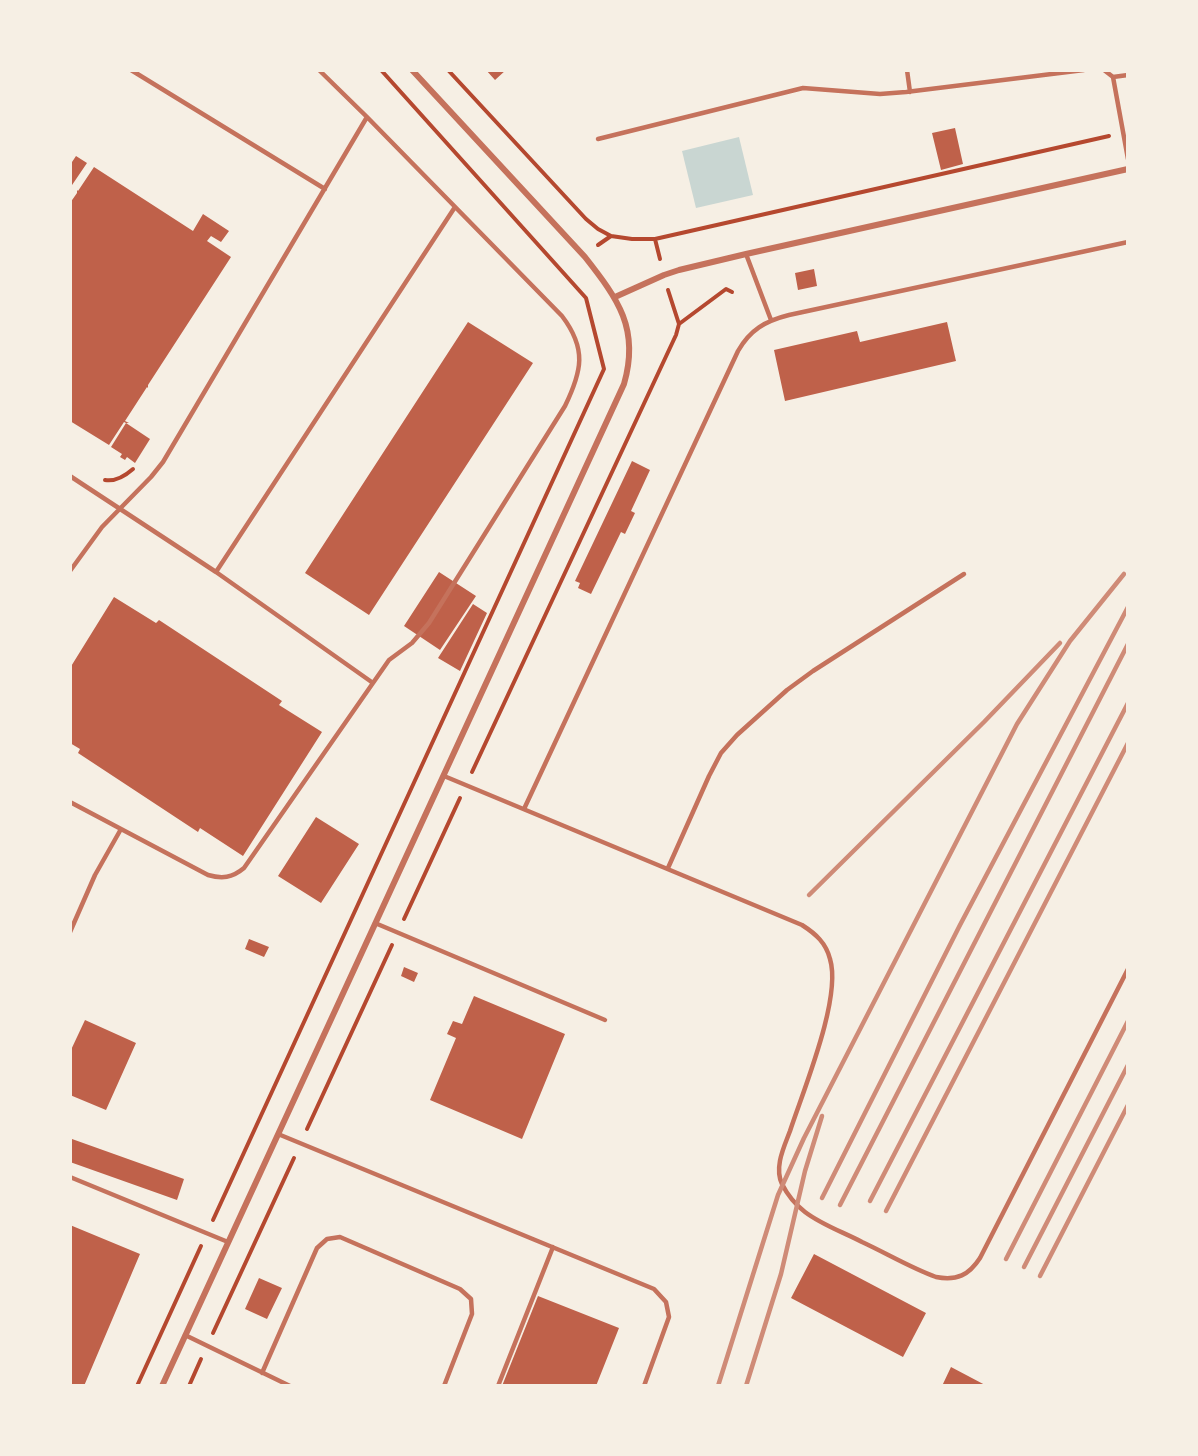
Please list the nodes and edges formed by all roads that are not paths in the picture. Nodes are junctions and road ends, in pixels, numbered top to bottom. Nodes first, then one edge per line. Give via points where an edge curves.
1 (131, 70) edge
2 (319, 70) edge
3 (412, 70) edge
4 (907, 70) edge
5 (1084, 70) edge
6 (1104, 70) edge
7 (1128, 75) edge
8 (1113, 77) junction
9 (910, 92) junction
10 (367, 117) junction
11 (598, 139) dead end
12 (1128, 159) edge
13 (1128, 169) edge
14 (325, 189) junction
15 (454, 207) junction
16 (1128, 242) edge
17 (746, 254) junction
18 (615, 297) junction
19 (771, 320) junction
20 (70, 476) edge
21 (122, 508) junction
22 (70, 571) edge
23 (216, 572) junction
24 (964, 574) dead end
25 (373, 683) junction
26 (444, 776) junction
27 (70, 802) edge
28 (524, 809) junction
29 (121, 829) junction
30 (668, 868) junction
31 (375, 923) junction
32 (70, 932) edge
33 (1128, 969) edge
34 (605, 1020) dead end
35 (278, 1134) junction
36 (70, 1177) edge
37 (228, 1242) junction
38 (553, 1247) junction
39 (185, 1335) junction
40 (262, 1373) junction
41 (162, 1386) edge
42 (290, 1386) edge
43 (444, 1386) edge
44 (498, 1386) edge
45 (644, 1386) edge

1 - 14 lane
2 - 10 lane
3 - 18 street via 585,257
4 - 9 lane
5 - 9 lane
6 - 8 lane
7 - 8 lane
8 - 12 lane
9 - 11 lane via 880,94 803,88
10 - 14 lane
10 - 15 lane
13 - 17 street
14 - 21 lane via 164,462
15 - 23 lane
15 - 25 lane via 569,326 579,345 578,376 566,406 429,623 412,643 389,660
16 - 19 lane
17 - 18 street via 664,275
17 - 19 lane
18 - 26 street via 628,335 629,367 624,384
19 - 28 lane via 755,329 738,351
20 - 21 lane
21 - 22 lane via 102,527
21 - 23 lane
23 - 25 lane
24 - 30 lane via 813,671 737,735 712,769
25 - 29 lane via 250,862 237,874 224,878 208,875
26 - 28 lane
26 - 31 street
27 - 29 lane
28 - 30 lane
29 - 32 lane
30 - 33 lane via 802,925 825,945 831,960 831,999 782,1153 780,1177 797,1204 816,1219 936,1277 948,1279 967,1274 980,1258
31 - 34 lane
31 - 35 street
35 - 37 street
35 - 38 lane
36 - 37 lane
37 - 39 street
38 - 44 lane
38 - 45 lane via 647,1285 661,1295 669,1317
39 - 40 lane
39 - 41 street
40 - 42 lane
40 - 43 lane via 317,1248 327,1239 340,1237 460,1289 471,1299 472,1314

